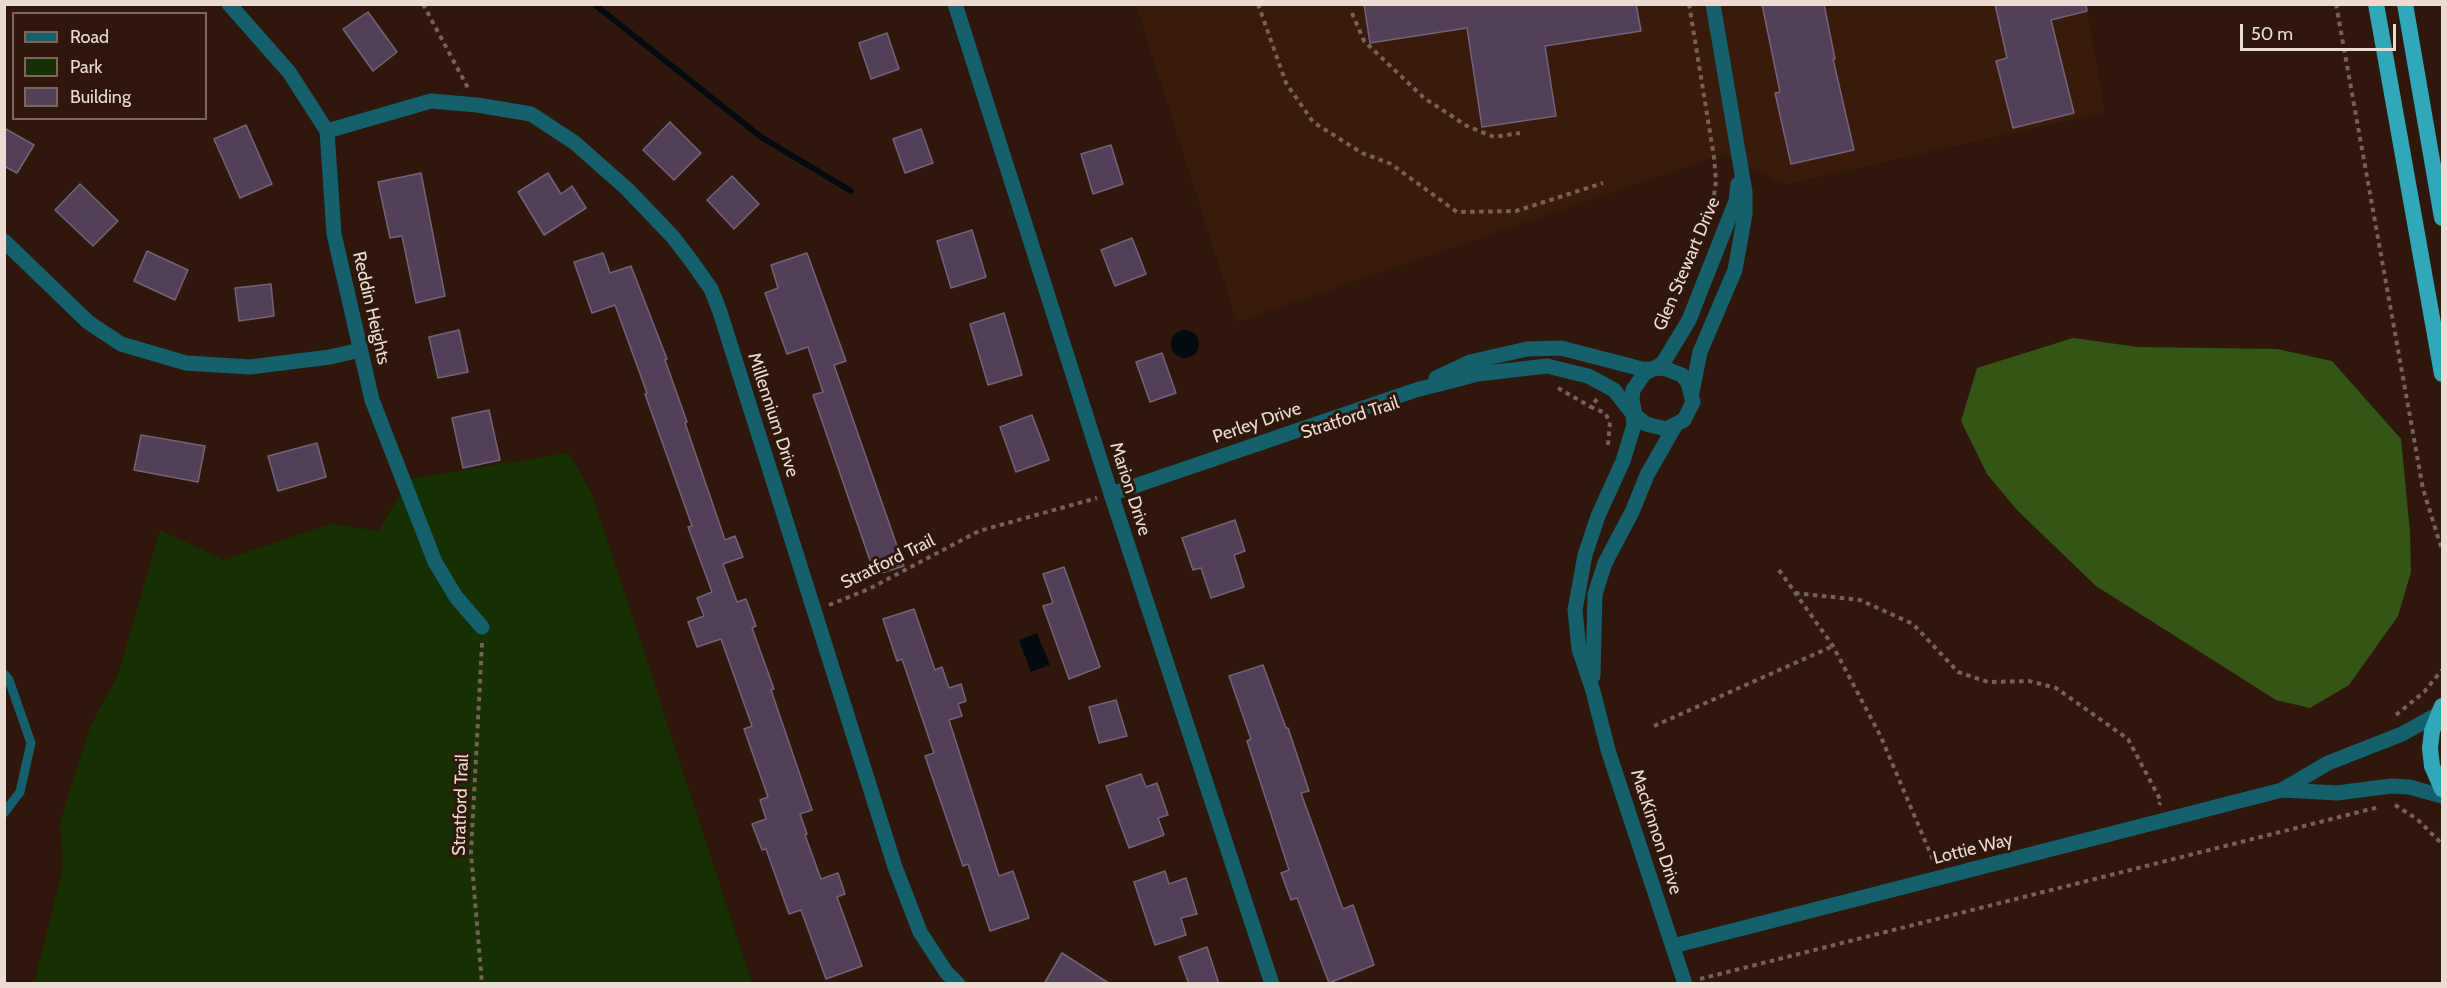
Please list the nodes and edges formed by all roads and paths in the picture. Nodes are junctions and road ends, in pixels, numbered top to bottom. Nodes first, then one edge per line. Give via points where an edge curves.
1 (229, 4) edge
2 (423, 4) edge
3 (955, 4) edge
4 (1258, 4) edge
5 (1689, 4) edge
6 (1713, 4) edge
7 (2336, 4) edge
8 (2376, 4) edge
9 (2405, 4) edge
10 (1352, 13) dead end
11 (477, 105) junction
12 (327, 131) junction
13 (1520, 133) dead end
14 (1714, 157) dead end
15 (1739, 166) junction
16 (1603, 183) dead end
17 (2442, 218) edge
18 (4, 241) edge
19 (360, 350) junction
20 (1653, 369) junction
21 (2442, 374) edge
22 (1549, 387) dead end
23 (1416, 390) junction
24 (1692, 392) junction
25 (1592, 407) dead end
26 (1633, 414) junction
27 (1675, 426) junction
28 (1111, 494) junction
29 (2442, 550) edge
30 (1779, 570) dead end
31 (1795, 593) junction
32 (815, 611) junction
33 (482, 627) joint
34 (1833, 646) junction
35 (2442, 670) edge
36 (4, 674) edge
37 (1593, 691) junction
38 (2440, 710) edge
39 (1654, 726) dead end
40 (2386, 741) junction
41 (2391, 786) junction
42 (2442, 789) edge
43 (2282, 790) junction
44 (2442, 796) edge
45 (2382, 806) dead end
46 (2158, 808) dead end
47 (4, 813) edge
48 (2442, 844) edge
49 (1943, 877) junction
50 (1673, 946) junction
51 (1685, 983) edge
52 (482, 984) edge
53 (958, 984) edge
54 (1272, 984) edge

1 - 12 street, Reddin Heights via 289,72
2 - 11 path
3 - 28 street, Marion Drive
4 - 16 path via 1286,84 1313,122 1362,153 1391,164 1457,212 1516,211
5 - 14 path
6 - 15 street, Glen Stewart Drive
7 - 29 path via 2423,489
8 - 21 highway
9 - 17 highway
10 - 13 path via 1364,41 1424,98 1467,126 1494,137
11 - 12 street, Millennium Drive via 431,100
11 - 32 street, Millennium Drive via 531,114 575,143 673,237 711,289
12 - 19 street, Reddin Heights via 334,234
15 - 20 street, Glen Stewart Drive via 1736,201 1689,320 1663,363
15 - 24 street, Glen Stewart Drive via 1745,214 1735,270 1700,352
18 - 19 street via 88,322 121,344 186,363 250,367
19 - 33 street, Reddin Heights via 372,400 435,562 456,597
20 - 23 street, Perley Drive via 1561,348 1527,350 1470,362
20 - 24 street via 1673,370 1682,375
20 - 26 street via 1644,374 1633,390
22 - 25 path
23 - 26 street, Perley Drive via 1478,374 1547,366 1588,376 1614,390
23 - 28 street, Perley Drive
24 - 27 street via 1690,412
26 - 27 street via 1656,428
26 - 37 street, MacKinnon Drive via 1634,425 1623,461 1585,555 1575,610 1579,649
27 - 37 street, MacKinnon Drive via 1605,562 1595,594
28 - 32 path, Stratford Trail via 979,531 869,589
28 - 54 street, Marion Drive
30 - 31 path
31 - 34 path
31 - 46 path via 1860,600 1913,624 1958,672 1988,682 2030,681 2056,688 2128,739 2161,801
32 - 53 street, Millennium Drive via 895,867 920,932
33 - 52 path, Stratford Trail via 471,853
34 - 39 path
34 - 49 path via 1881,737 1931,858
35 - 40 path via 2424,692 2383,726
36 - 47 lane via 31,743 20,792
37 - 50 street, MacKinnon Drive via 1608,750
38 - 40 street, Lottie Way
38 - 42 highway via 2430,748 2432,766
40 - 43 street, Lottie Way via 2328,763
41 - 43 street, Lottie Way via 2337,793
41 - 44 street, Lottie Way
41 - 48 path via 2394,804 2417,819
43 - 49 street, Lottie Way
45 - 51 path
49 - 50 street, Lottie Way
50 - 51 street, MacKinnon Drive

